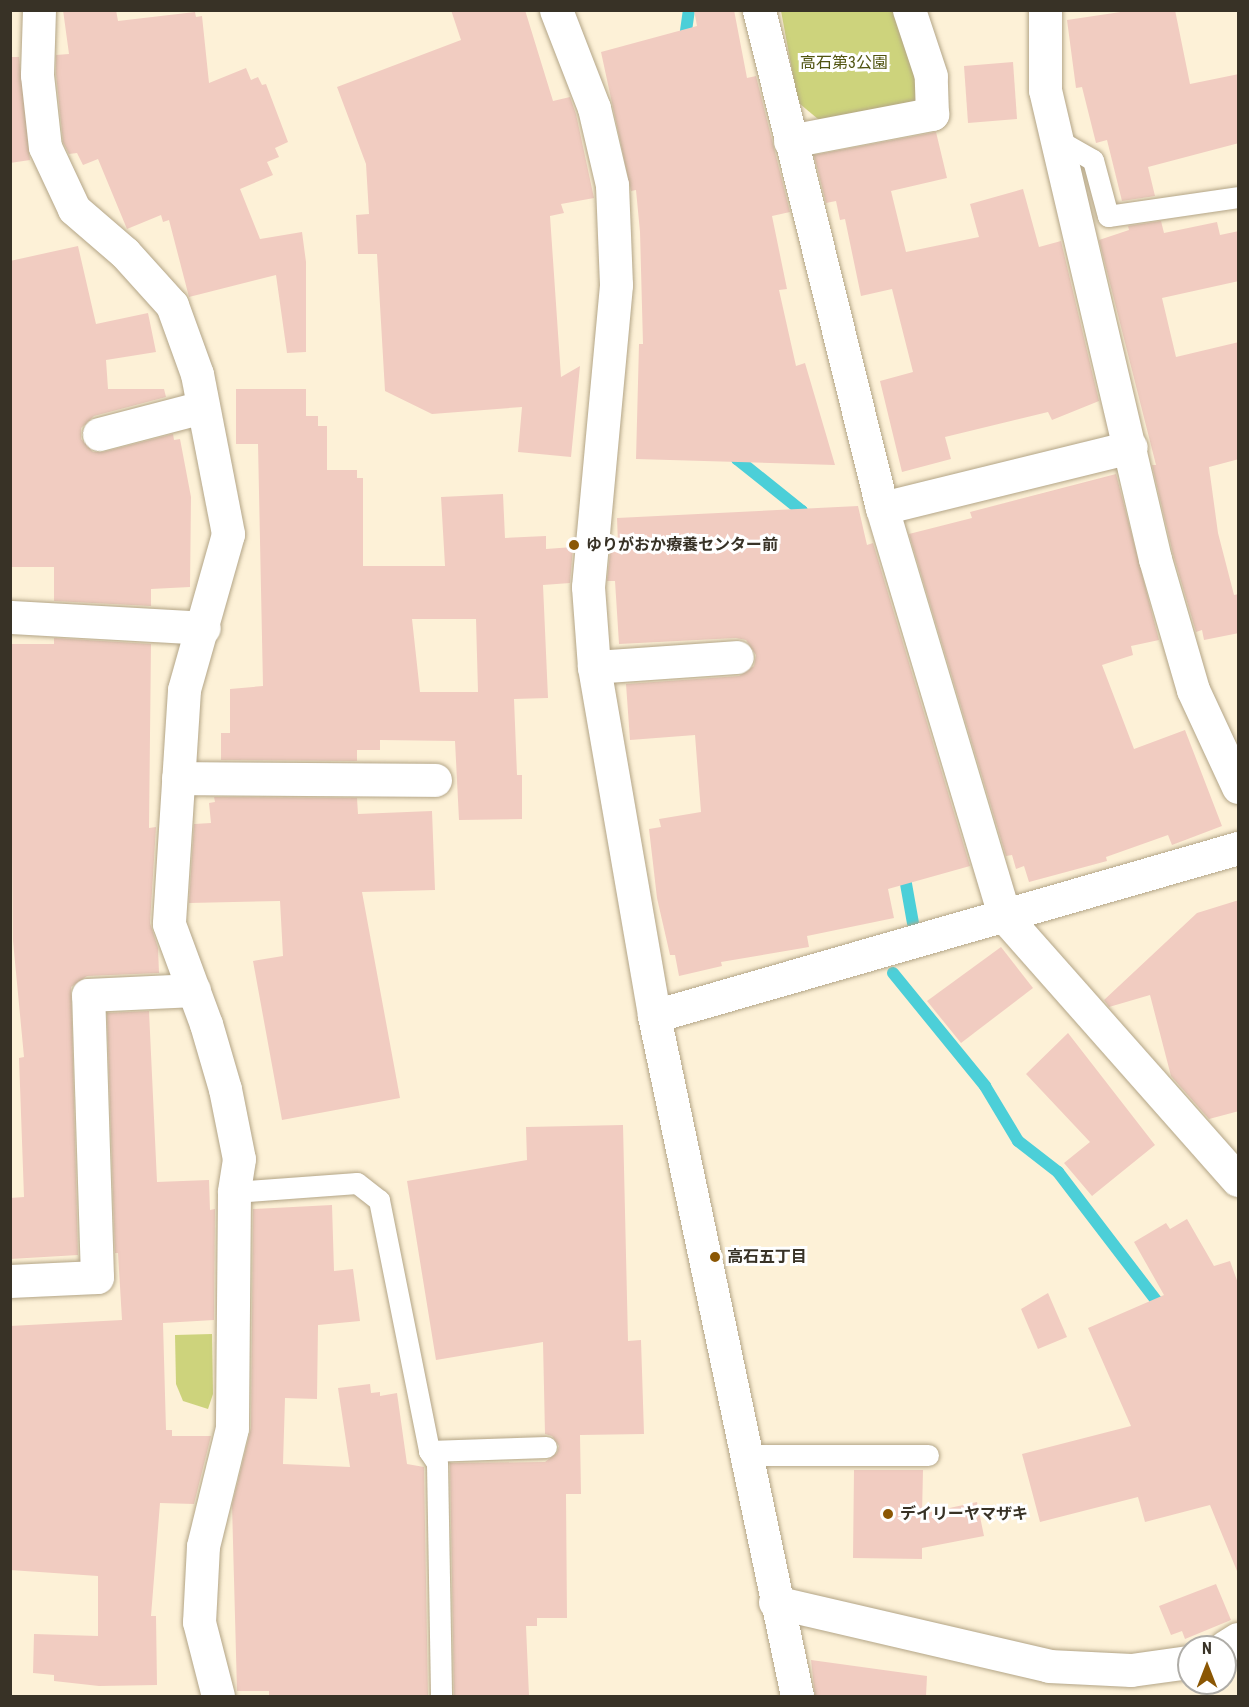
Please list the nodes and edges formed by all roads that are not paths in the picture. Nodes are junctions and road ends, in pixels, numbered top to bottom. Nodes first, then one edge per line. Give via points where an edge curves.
1 (39, 10) edge
2 (556, 10) edge
3 (759, 10) edge
4 (909, 10) edge
5 (1045, 10) edge
6 (1058, 140) junction
7 (790, 141) junction
8 (1239, 197) edge
9 (203, 407) junction
10 (99, 434) dead end
11 (1131, 447) junction
12 (882, 508) junction
13 (10, 617) edge
14 (204, 628) junction
15 (737, 657) dead end
16 (594, 668) junction
17 (178, 778) junction
18 (435, 780) dead end
19 (1239, 787) edge
20 (1239, 848) edge
21 (1005, 917) junction
22 (194, 990) junction
23 (654, 1016) junction
24 (1239, 1180) edge
25 (234, 1192) junction
26 (10, 1281) edge
27 (546, 1447) dead end
28 (429, 1451) junction
29 (746, 1455) junction
30 (928, 1455) dead end
31 (776, 1602) junction
32 (1177, 1664) edge
33 (218, 1696) edge
34 (441, 1696) edge
35 (797, 1696) edge

1 - 9 street via 37,75 45,147 74,210 125,253 172,305
2 - 16 street via 594,108 612,185 616,285 588,587
3 - 7 street
4 - 7 street via 931,76 932,114
5 - 6 street via 1045,90
6 - 8 lane via 1093,160 1108,216
6 - 11 street
7 - 12 street
9 - 10 street
9 - 14 street via 228,534
11 - 12 street
11 - 19 street via 1155,559 1193,690
12 - 21 street
13 - 14 street
14 - 17 street via 184,690
15 - 16 street
16 - 23 street
17 - 18 street
17 - 22 street via 169,924
20 - 21 street
21 - 23 street
21 - 24 street
22 - 25 street via 225,1089 239,1159
22 - 26 street via 88,995 97,1277
23 - 29 street
25 - 28 lane via 357,1183 380,1200
25 - 33 street via 232,1428 203,1546 199,1622
27 - 28 lane
28 - 34 lane via 437,1463
29 - 30 lane
29 - 31 street
31 - 32 street via 1049,1666 1131,1670
31 - 35 street

